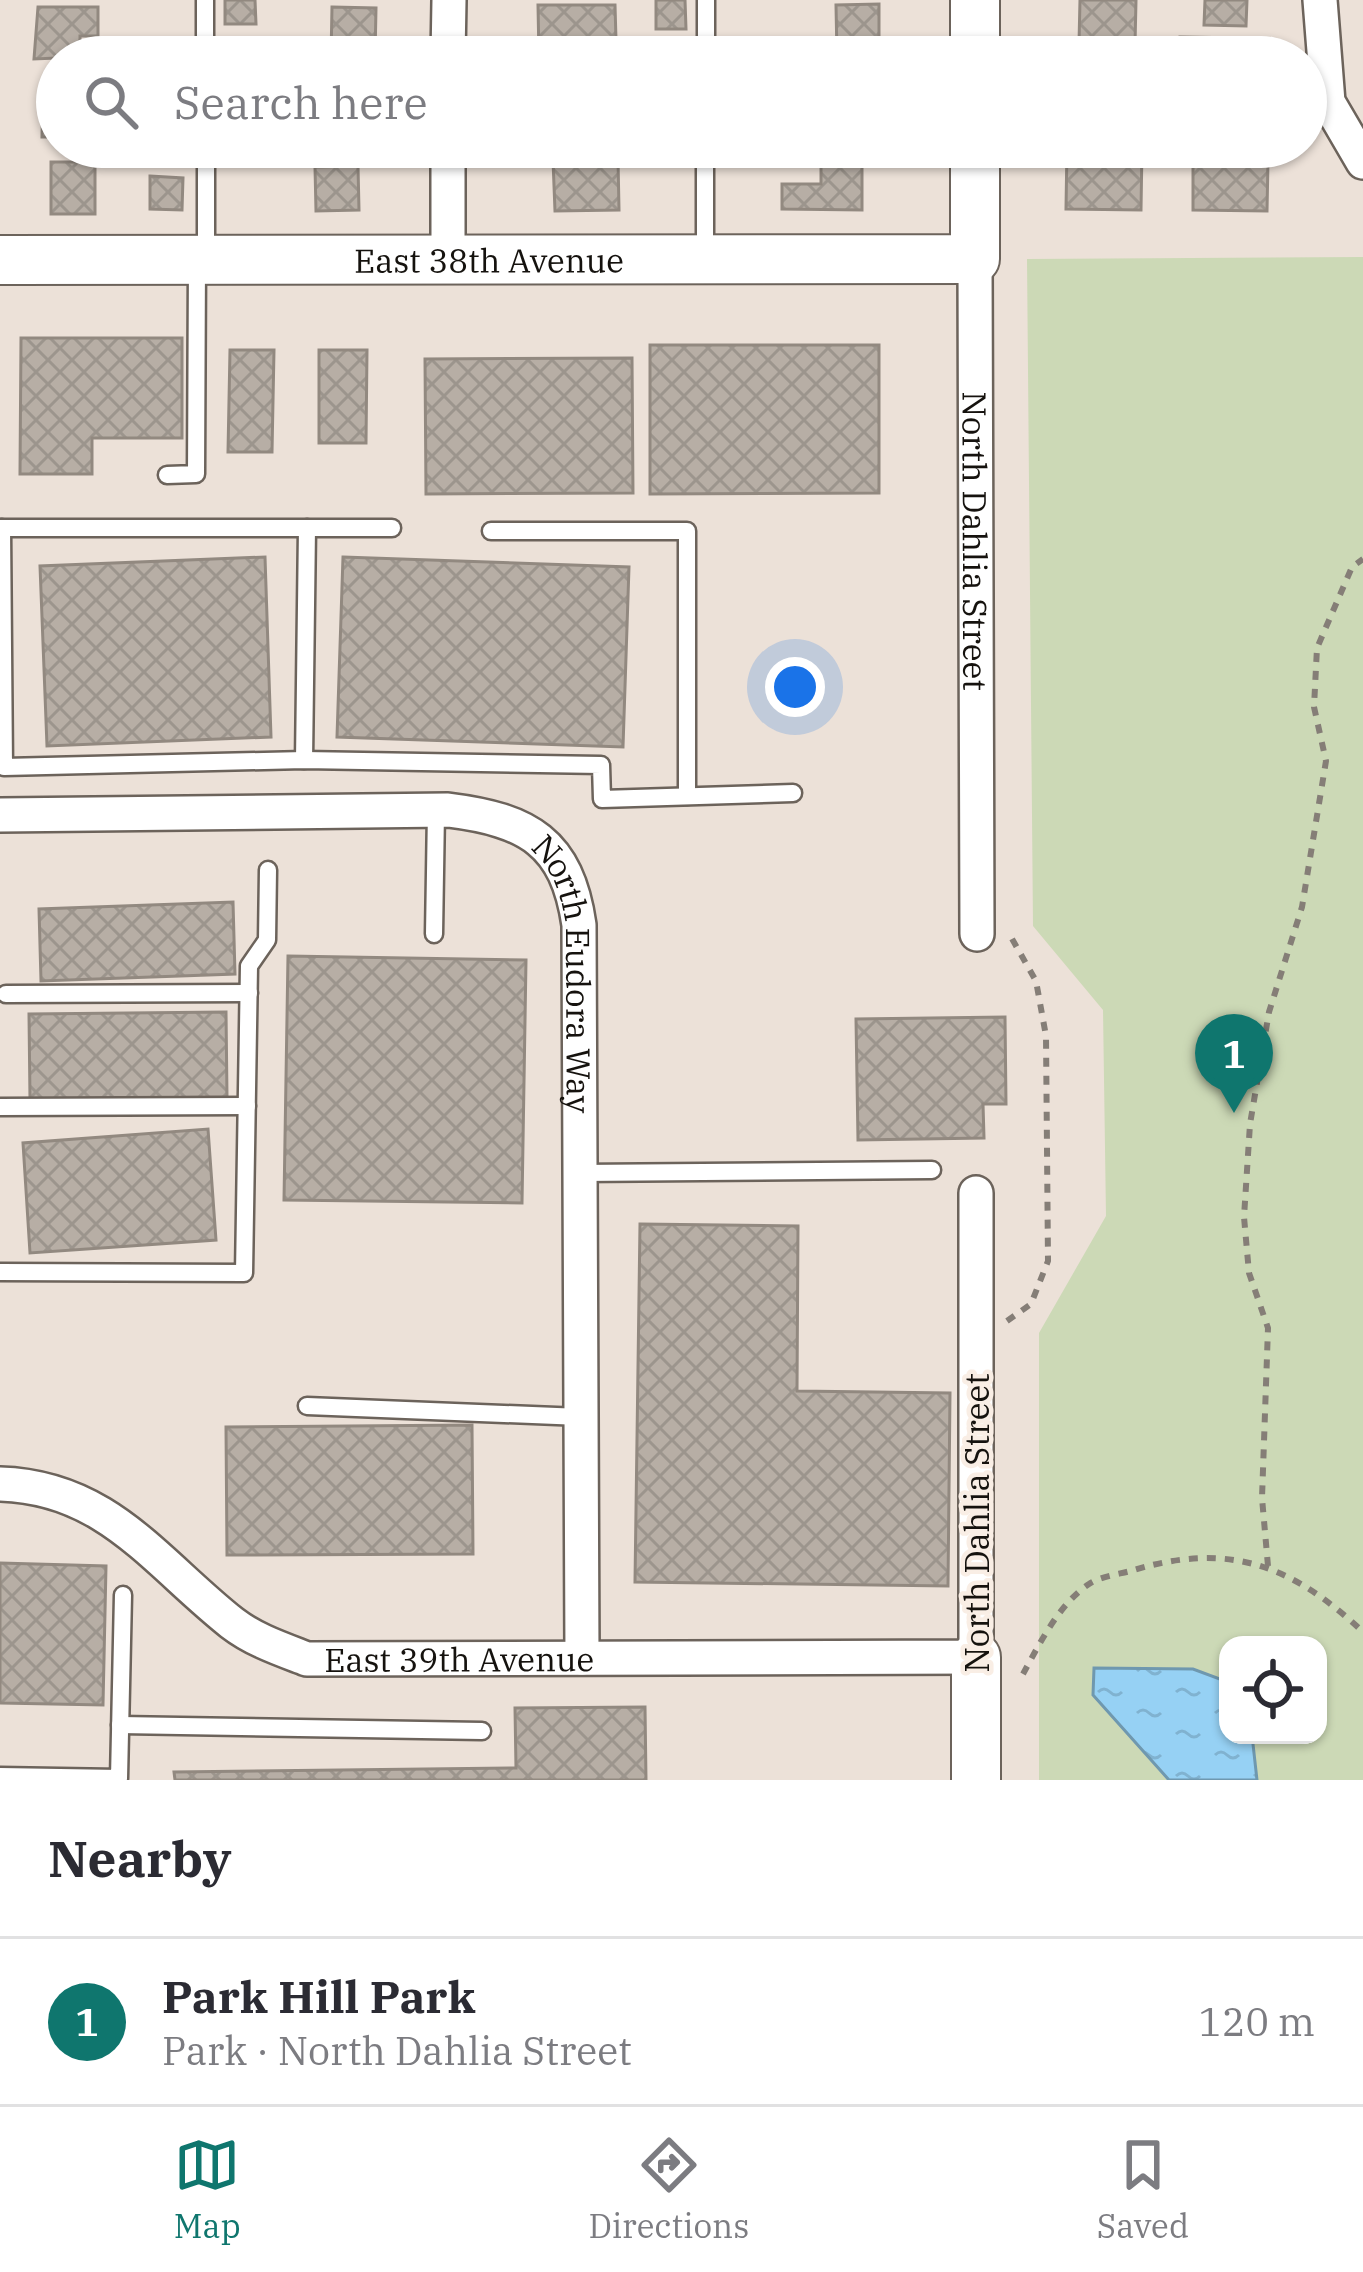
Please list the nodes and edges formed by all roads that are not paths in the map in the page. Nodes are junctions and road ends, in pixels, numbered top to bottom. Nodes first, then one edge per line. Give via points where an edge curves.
1 (205, 0) edge
2 (449, 0) edge
3 (706, 0) edge
4 (975, 0) edge
5 (1320, 0) edge
6 (206, 36) edge
7 (448, 36) edge
8 (706, 36) edge
9 (975, 36) edge
10 (1323, 36) edge
11 (1327, 90) edge
12 (1363, 162) edge
13 (205, 168) edge
14 (448, 168) edge
15 (705, 168) edge
16 (975, 168) edge
17 (705, 259) junction
18 (975, 259) junction
19 (0, 260) edge
20 (201, 260) junction
21 (448, 260) junction
22 (167, 475) dead end
23 (1, 528) edge
24 (308, 528) junction
25 (392, 528) dead end
26 (491, 531) dead end
27 (304, 760) junction
28 (793, 793) dead end
29 (687, 796) junction
30 (436, 811) junction
31 (0, 815) edge
32 (268, 870) dead end
33 (992, 931) road end
34 (434, 934) dead end
35 (249, 993) junction
36 (6, 994) dead end
37 (247, 1106) junction
38 (0, 1107) edge
39 (932, 1170) dead end
40 (580, 1173) junction
41 (976, 1193) dead end
42 (0, 1272) edge
43 (307, 1406) dead end
44 (581, 1417) junction
45 (0, 1484) edge
46 (122, 1595) dead end
47 (976, 1657) junction
48 (582, 1658) junction
49 (120, 1725) junction
50 (482, 1731) dead end
51 (0, 1776) edge
52 (976, 1780) edge

1 - 6 lane
2 - 7 street
3 - 8 lane
4 - 9 street
5 - 10 street
11 - 12 street
13 - 20 lane
14 - 21 street
15 - 17 lane
16 - 18 street, North Dahlia Street
17 - 18 street, East 38th Avenue
17 - 21 street, East 38th Avenue
18 - 33 street, North Dahlia Street
19 - 20 street, East 38th Avenue
20 - 21 street, East 38th Avenue
20 - 22 lane via 196,474
23 - 24 lane
23 - 27 lane via 4,767
24 - 25 lane
24 - 27 lane
26 - 29 lane via 687,531
27 - 29 lane via 601,765 602,799
28 - 29 lane
30 - 31 street, North Eudora Way
30 - 34 lane
30 - 40 street, North Eudora Way via 494,816 561,860 579,926
32 - 35 lane via 267,940 249,967
35 - 36 lane
35 - 37 lane
37 - 38 lane
37 - 42 lane via 244,1274
39 - 40 lane
40 - 44 street, North Eudora Way
41 - 47 street, North Dahlia Street
43 - 44 lane
44 - 48 street, North Eudora Way
45 - 48 street, East 39th Avenue via 57,1489 84,1502 235,1625 307,1659
46 - 49 lane
47 - 48 street, East 39th Avenue
47 - 52 street, North Dahlia Street
49 - 50 lane
49 - 51 lane via 119,1778

